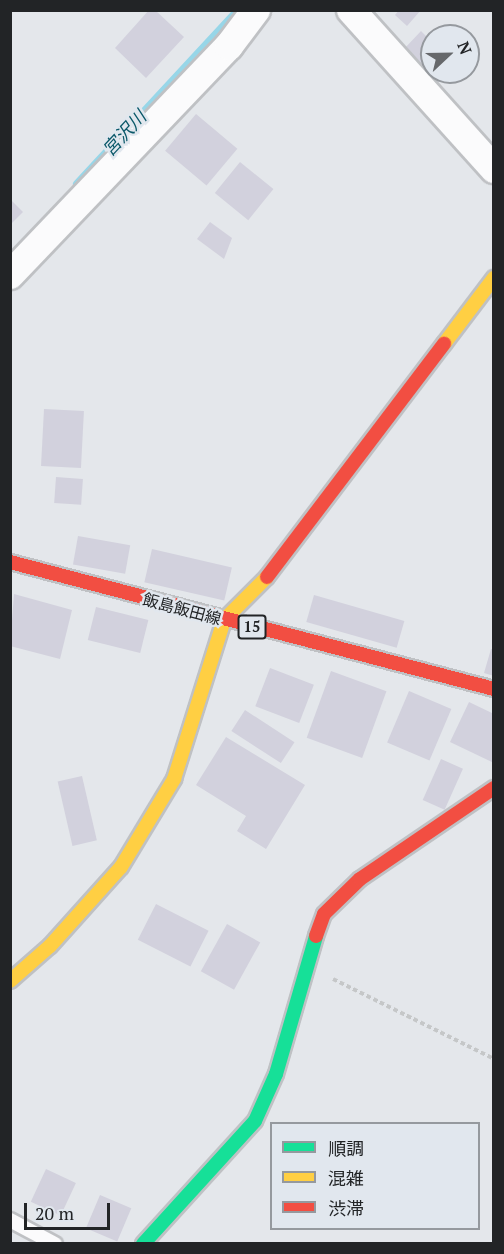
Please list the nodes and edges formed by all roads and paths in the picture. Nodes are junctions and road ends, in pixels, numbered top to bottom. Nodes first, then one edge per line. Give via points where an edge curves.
1 (256, 10) edge
2 (351, 10) edge
3 (494, 169) edge
4 (10, 275) edge
5 (494, 278) edge
6 (10, 562) edge
7 (224, 620) junction
8 (494, 689) edge
9 (494, 788) edge
10 (305, 965) junction
11 (10, 981) edge
12 (494, 1059) edge
13 (10, 1220) edge
14 (55, 1244) edge
15 (143, 1244) edge

1 - 4 street via 230,46
2 - 3 street
5 - 7 street via 252,596
6 - 7 street, 飯島飯田線 / 15
7 - 8 street, 飯島飯田線 / 15
7 - 11 street via 168,789 121,867 50,946
9 - 10 street via 360,879 324,914
10 - 12 path
10 - 15 street via 276,1074 255,1121
13 - 14 lane

